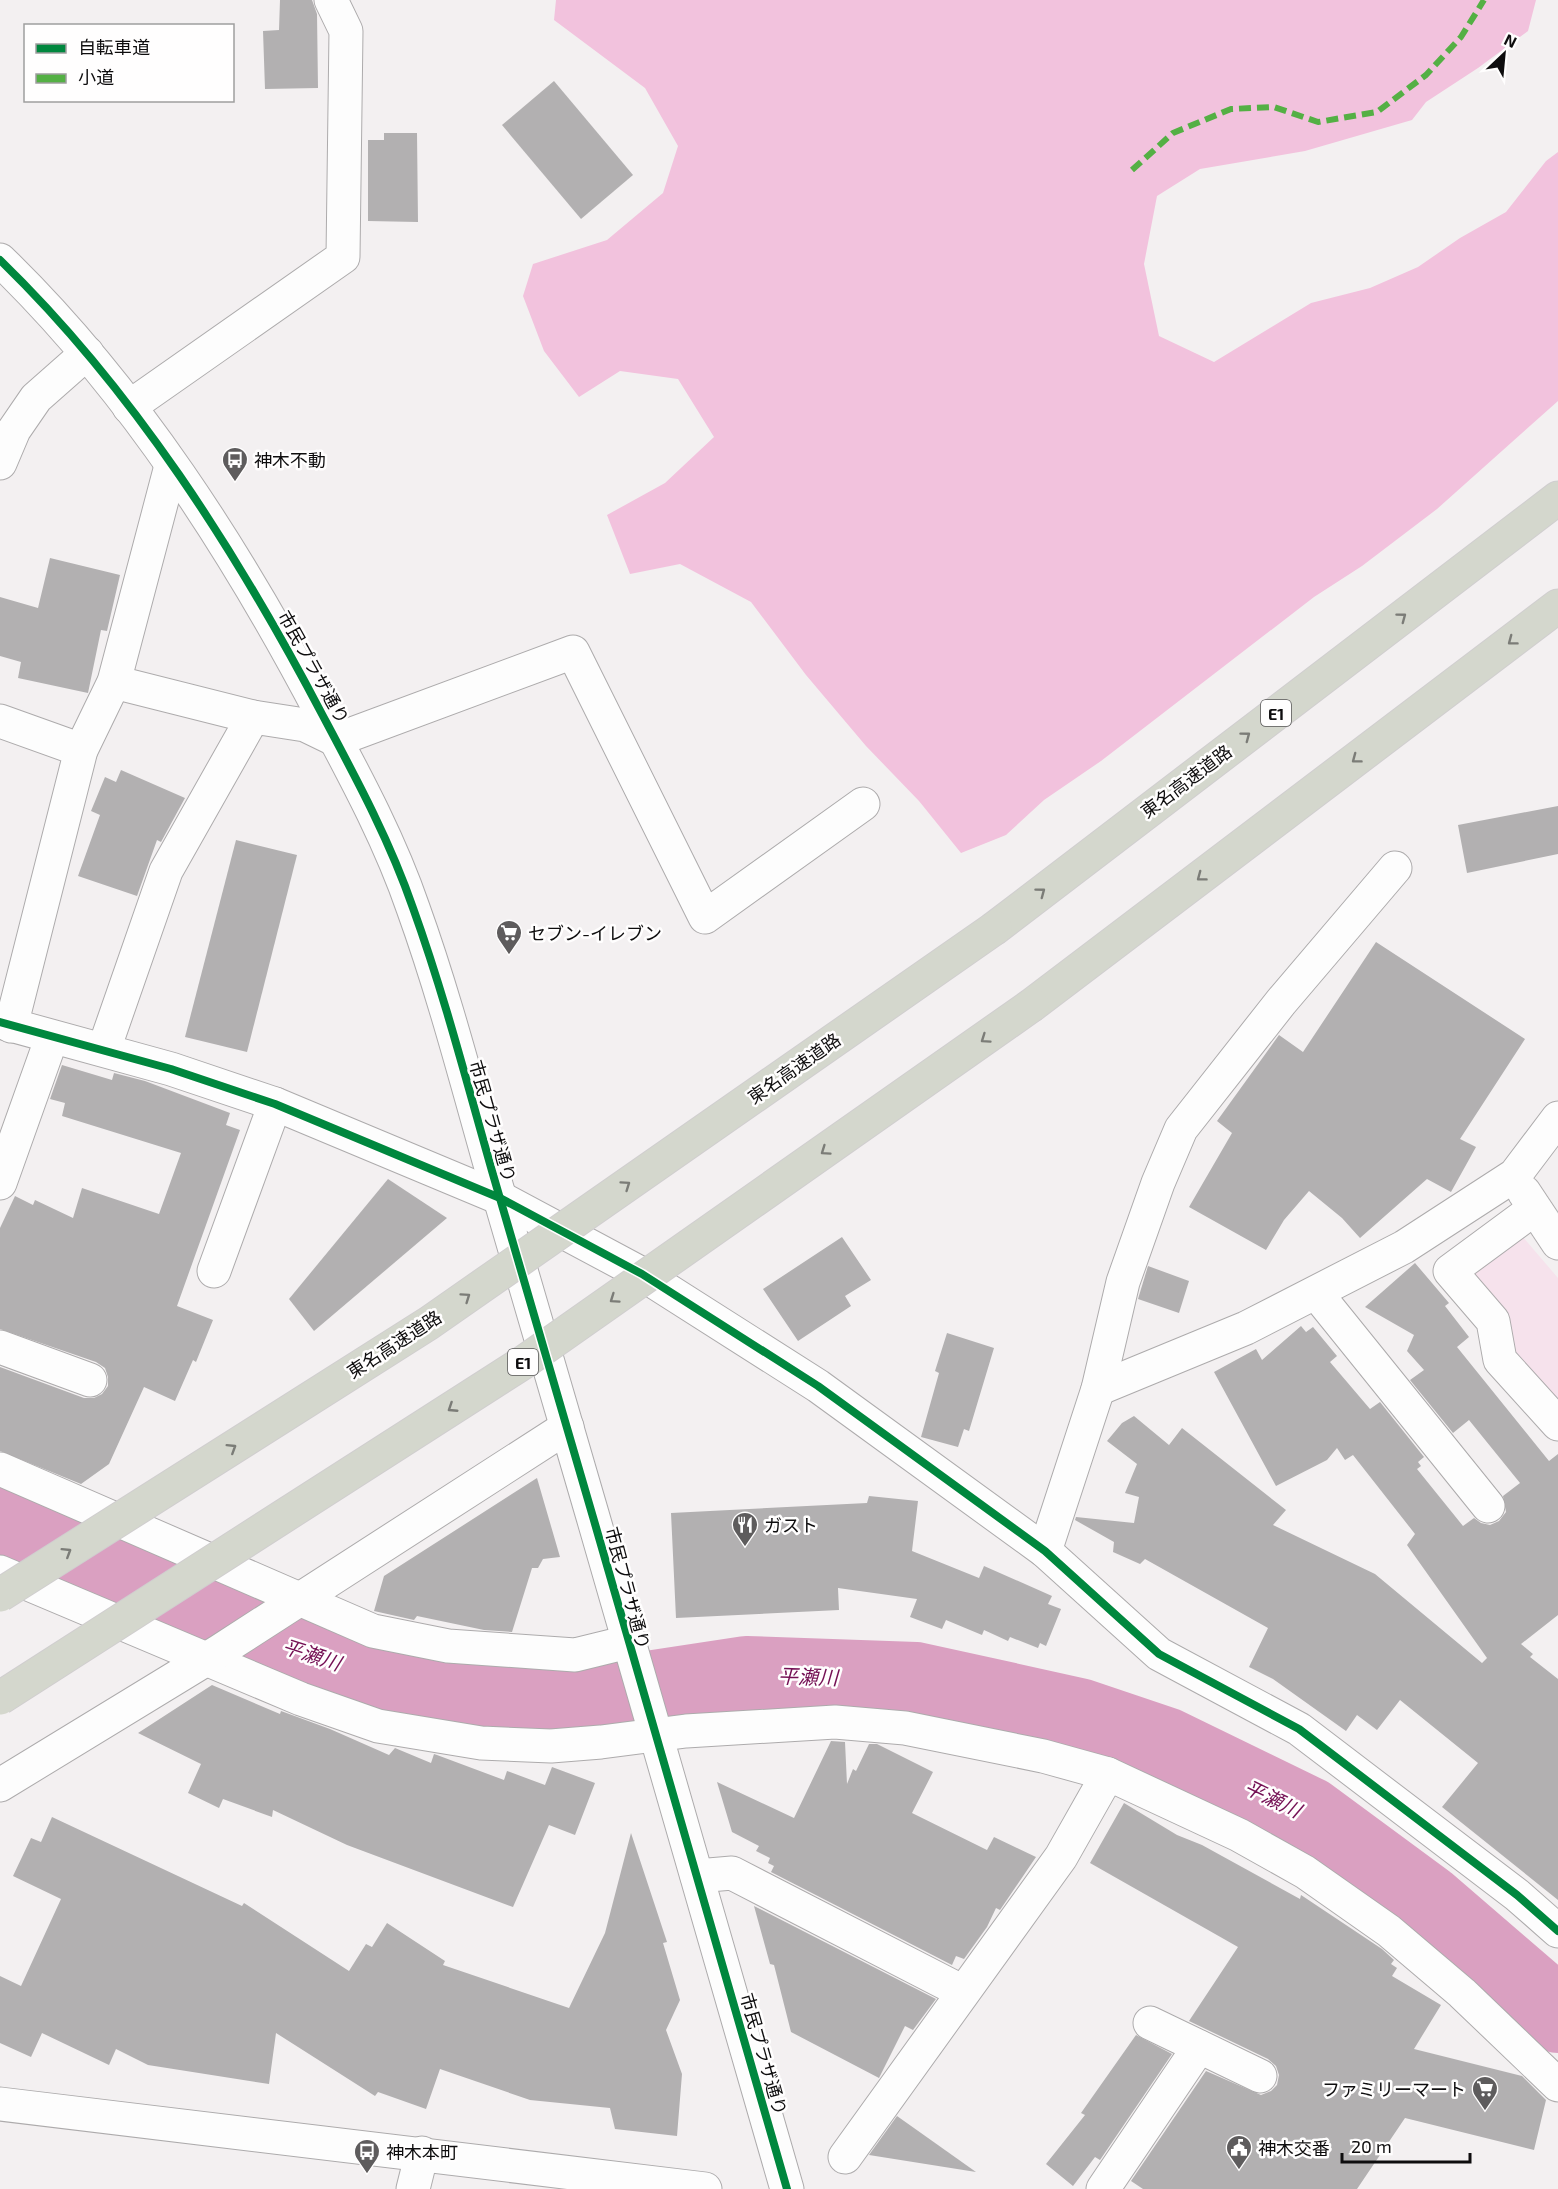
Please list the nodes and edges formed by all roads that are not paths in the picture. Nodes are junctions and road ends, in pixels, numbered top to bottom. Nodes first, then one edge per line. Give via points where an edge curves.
1 (331, 0) edge
2 (0, 260) edge
3 (87, 352) junction
4 (129, 407) junction
5 (0, 463) edge
6 (171, 466) junction
7 (1558, 498) edge
8 (1558, 606) edge
9 (114, 682) junction
10 (253, 717) junction
11 (0, 722) edge
12 (336, 740) junction
13 (81, 750) junction
14 (863, 804) dead end
15 (1395, 868) dead end
16 (5, 1024) edge
17 (51, 1037) junction
18 (104, 1050) junction
19 (275, 1104) junction
20 (1558, 1118) edge
21 (1515, 1175) junction
22 (0, 1183) edge
23 (500, 1197) junction
24 (1534, 1209) junction
25 (1558, 1243) edge
26 (214, 1272) dead end
27 (1317, 1294) junction
28 (0, 1347) edge
29 (90, 1380) dead end
30 (1098, 1389) junction
31 (1558, 1424) edge
32 (567, 1427) junction
33 (0, 1469) edge
34 (1488, 1506) dead end
35 (1045, 1551) junction
36 (0, 1572) edge
37 (0, 1595) edge
38 (301, 1598) junction
39 (629, 1648) junction
40 (213, 1655) junction
41 (0, 1698) edge
42 (652, 1730) junction
43 (1108, 1773) junction
44 (0, 1785) edge
45 (697, 1876) junction
46 (1558, 1931) edge
47 (963, 1992) junction
48 (1150, 2023) dead end
49 (1198, 2047) junction
50 (1553, 2067) edge
51 (1260, 2076) dead end
52 (0, 2104) edge
53 (422, 2153) junction
54 (845, 2157) dead end
55 (413, 2189) edge
56 (705, 2189) edge
57 (787, 2189) edge
58 (1103, 2189) edge

1 - 4 street via 346,31 342,257
2 - 3 street, 市民プラザ通り
3 - 4 street, 市民プラザ通り
3 - 5 street via 36,398 14,430
4 - 6 street, 市民プラザ通り
6 - 9 street
6 - 12 street, 市民プラザ通り via 281,635
37 -> 7 highway, 東名高速道路 / E1, bridge via 429,1323 995,928
8 -> 41 highway, E1, bridge via 1032,1005 524,1362
9 - 10 street
9 - 13 street
10 - 12 street via 305,725
10 - 18 street via 166,871
11 - 13 street
12 - 14 street via 573,652 705,917
12 - 23 street, 市民プラザ通り via 365,795 412,903
13 - 16 street
15 - 30 street via 1281,1002 1181,1129 1123,1282
16 - 17 street
17 - 18 street
17 - 22 street
18 - 19 street
19 - 23 street
19 - 26 street
20 - 21 street
21 - 24 street
21 - 27 street via 1404,1247
23 - 32 street, 市民プラザ通り
23 - 35 street via 642,1274 818,1386
24 - 25 street
24 - 31 street via 1450,1271 1493,1322 1500,1360
27 - 30 street
27 - 34 street
28 - 29 street
30 - 35 street
32 - 38 street
32 - 39 street, 市民プラザ通り
33 - 38 street
35 - 46 street via 1159,1654 1299,1729 1517,1895
36 - 40 street
38 - 39 street via 373,1631 448,1646 575,1655
38 - 40 street
39 - 42 street, 市民プラザ通り
40 - 42 street via 301,1699 378,1726 492,1744 551,1746
40 - 44 street
42 - 43 street via 846,1723 905,1728
42 - 45 street, 市民プラザ通り
43 - 47 street via 1061,1857
43 - 50 street via 1239,1835 1305,1872 1389,1931
45 - 47 street via 732,1873
45 - 57 street, 市民プラザ通り
47 - 54 street
48 - 49 street
49 - 51 street
49 - 58 street
52 - 53 street
53 - 55 street
53 - 56 street

